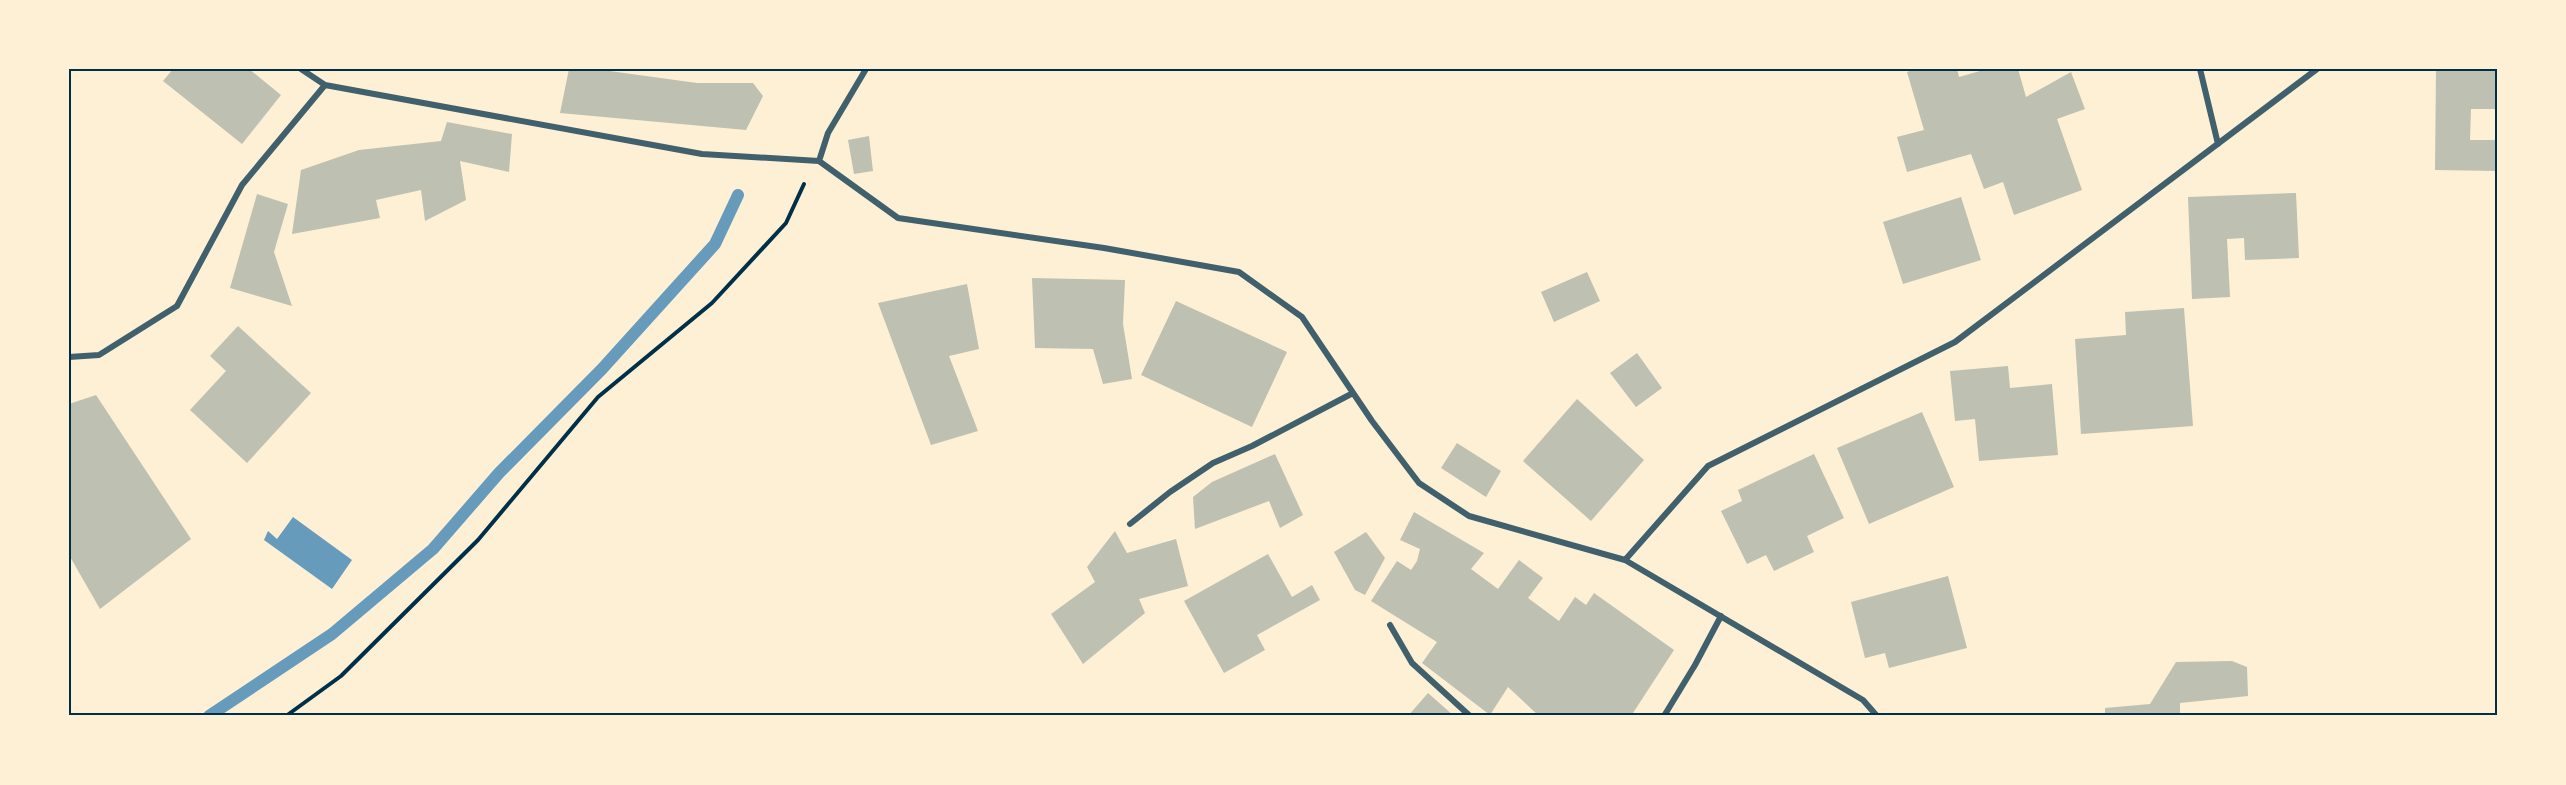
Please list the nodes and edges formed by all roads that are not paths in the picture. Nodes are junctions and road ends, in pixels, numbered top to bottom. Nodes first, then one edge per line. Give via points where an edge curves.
1 (301, 69) edge
2 (866, 69) edge
3 (2200, 69) edge
4 (2316, 69) edge
5 (325, 85) junction
6 (2218, 144) junction
7 (819, 161) junction
8 (69, 357) edge
9 (1353, 393) junction
10 (1130, 524) dead end
11 (1626, 560) junction
12 (1721, 616) junction
13 (1390, 625) dead end
14 (1470, 716) edge
15 (1664, 716) edge
16 (1877, 716) edge

1 - 5 street
2 - 7 street via 828,133
3 - 6 street
4 - 6 street
5 - 7 street via 702,154
5 - 8 street via 242,185 177,306 99,355
6 - 11 street via 1955,342 1708,466
7 - 9 street via 898,218 1239,272 1302,317
9 - 10 street via 1213,463
9 - 11 street via 1419,483 1470,516
11 - 12 street
12 - 15 street
12 - 16 street via 1863,700
13 - 14 street via 1412,663

